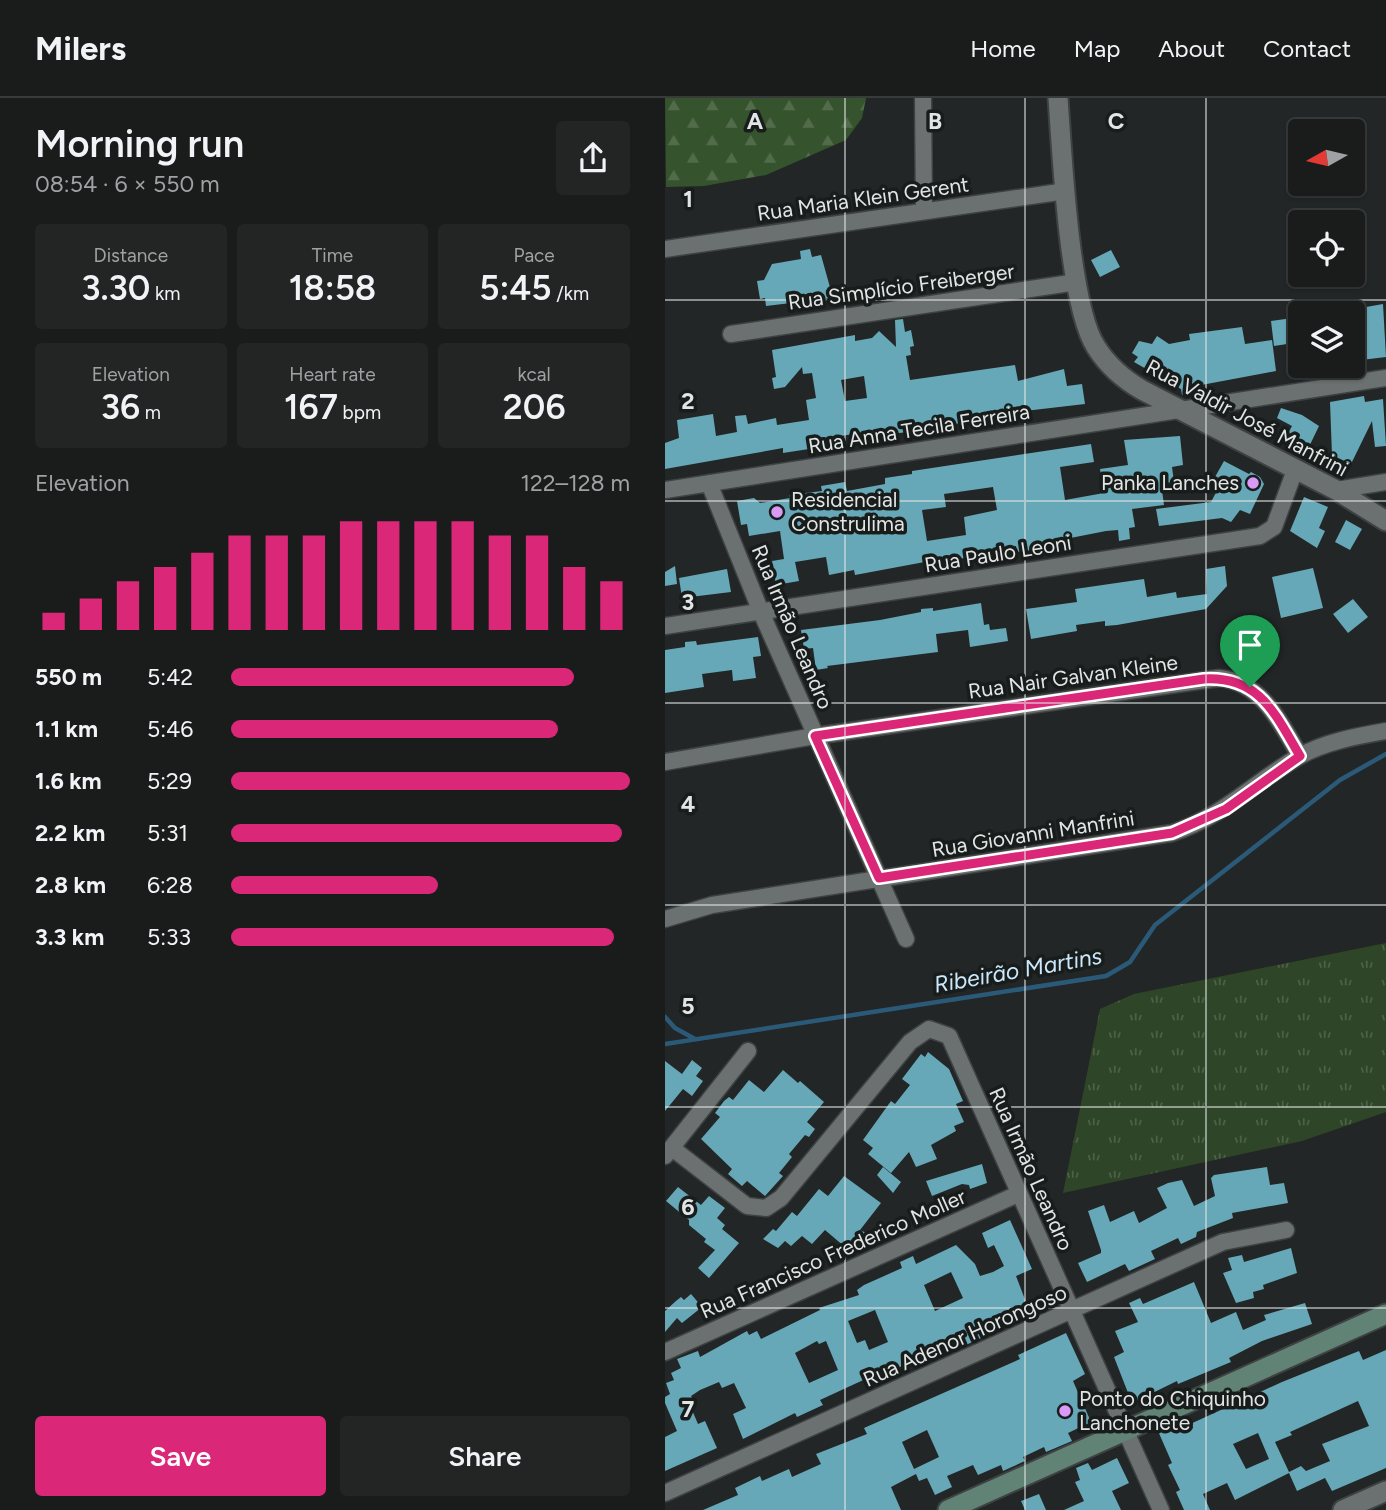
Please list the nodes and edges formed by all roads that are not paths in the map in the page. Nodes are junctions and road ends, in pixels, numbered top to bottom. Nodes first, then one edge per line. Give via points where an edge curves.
1 (923, 98) edge
2 (1058, 98) edge
3 (1066, 191) junction
4 (924, 211) junction
5 (665, 249) edge
6 (1077, 282) junction
7 (731, 334) dead end
8 (1386, 378) edge
9 (1179, 410) junction
10 (1295, 470) junction
11 (1386, 482) edge
12 (709, 483) junction
13 (665, 490) edge
14 (1336, 490) junction
15 (1386, 521) edge
16 (761, 612) junction
17 (665, 626) edge
18 (1386, 731) edge
19 (815, 736) junction
20 (1300, 756) junction
21 (665, 762) edge
22 (879, 878) junction
23 (665, 919) edge
24 (906, 939) dead end
25 (747, 1051) dead end
26 (668, 1152) edge
27 (1018, 1194) junction
28 (1286, 1230) dead end
29 (1072, 1312) junction
30 (1386, 1314) edge
31 (665, 1352) edge
32 (1126, 1432) junction
33 (1386, 1491) edge
34 (665, 1493) edge
35 (948, 1510) edge
36 (1161, 1510) edge
37 (1343, 1510) edge

1 - 4 street
2 - 3 street, Rua Valdir José Manfrini
3 - 4 street, Rua Maria Klein Gerent
3 - 6 street, Rua Valdir José Manfrini
4 - 5 street, Rua Maria Klein Gerent
6 - 7 street, Rua Simplício Freiberger
6 - 9 street, Rua Valdir José Manfrini via 1094,345 1113,370
8 - 9 street, Rua Anna Tecila Ferreira
9 - 10 street, Rua Valdir José Manfrini
9 - 12 street, Rua Anna Tecila Ferreira
10 - 14 street, Rua Valdir José Manfrini
10 - 16 street, Rua Paulo Leoni via 1274,527 1260,536
11 - 14 street
12 - 13 street, Rua Anna Tecila Ferreira
12 - 16 street, Rua Irmão Leandro
14 - 15 street, Rua Valdir José Manfrini
16 - 17 street, Rua Paulo Leoni
16 - 19 street, Rua Irmão Leandro
18 - 20 street, Rua Giovanni Manfrini
19 - 20 street, Rua Nair Galvan Kleine via 1220,678 1257,693
19 - 21 street, Rua Nair Galvan Kleine
19 - 22 street, Rua Irmão Leandro
20 - 22 street, Rua Giovanni Manfrini via 1226,809 1172,833
22 - 23 street, Rua Giovanni Manfrini via 712,905
22 - 24 street, Rua Irmão Leandro
25 - 26 street
26 - 27 street, Rua Irmão Leandro via 747,1206 766,1208 781,1198 910,1042 929,1029 949,1035
27 - 29 street, Rua Irmão Leandro
27 - 31 street, Rua Francisco Frederico Moller
28 - 29 street, Rua Adenor Horongoso via 1223,1242
29 - 32 street, Rua Irmão Leandro
29 - 34 street, Rua Adenor Horongoso
30 - 32 main road
32 - 35 main road
32 - 36 street, Rua Irmão Leandro
33 - 37 street

